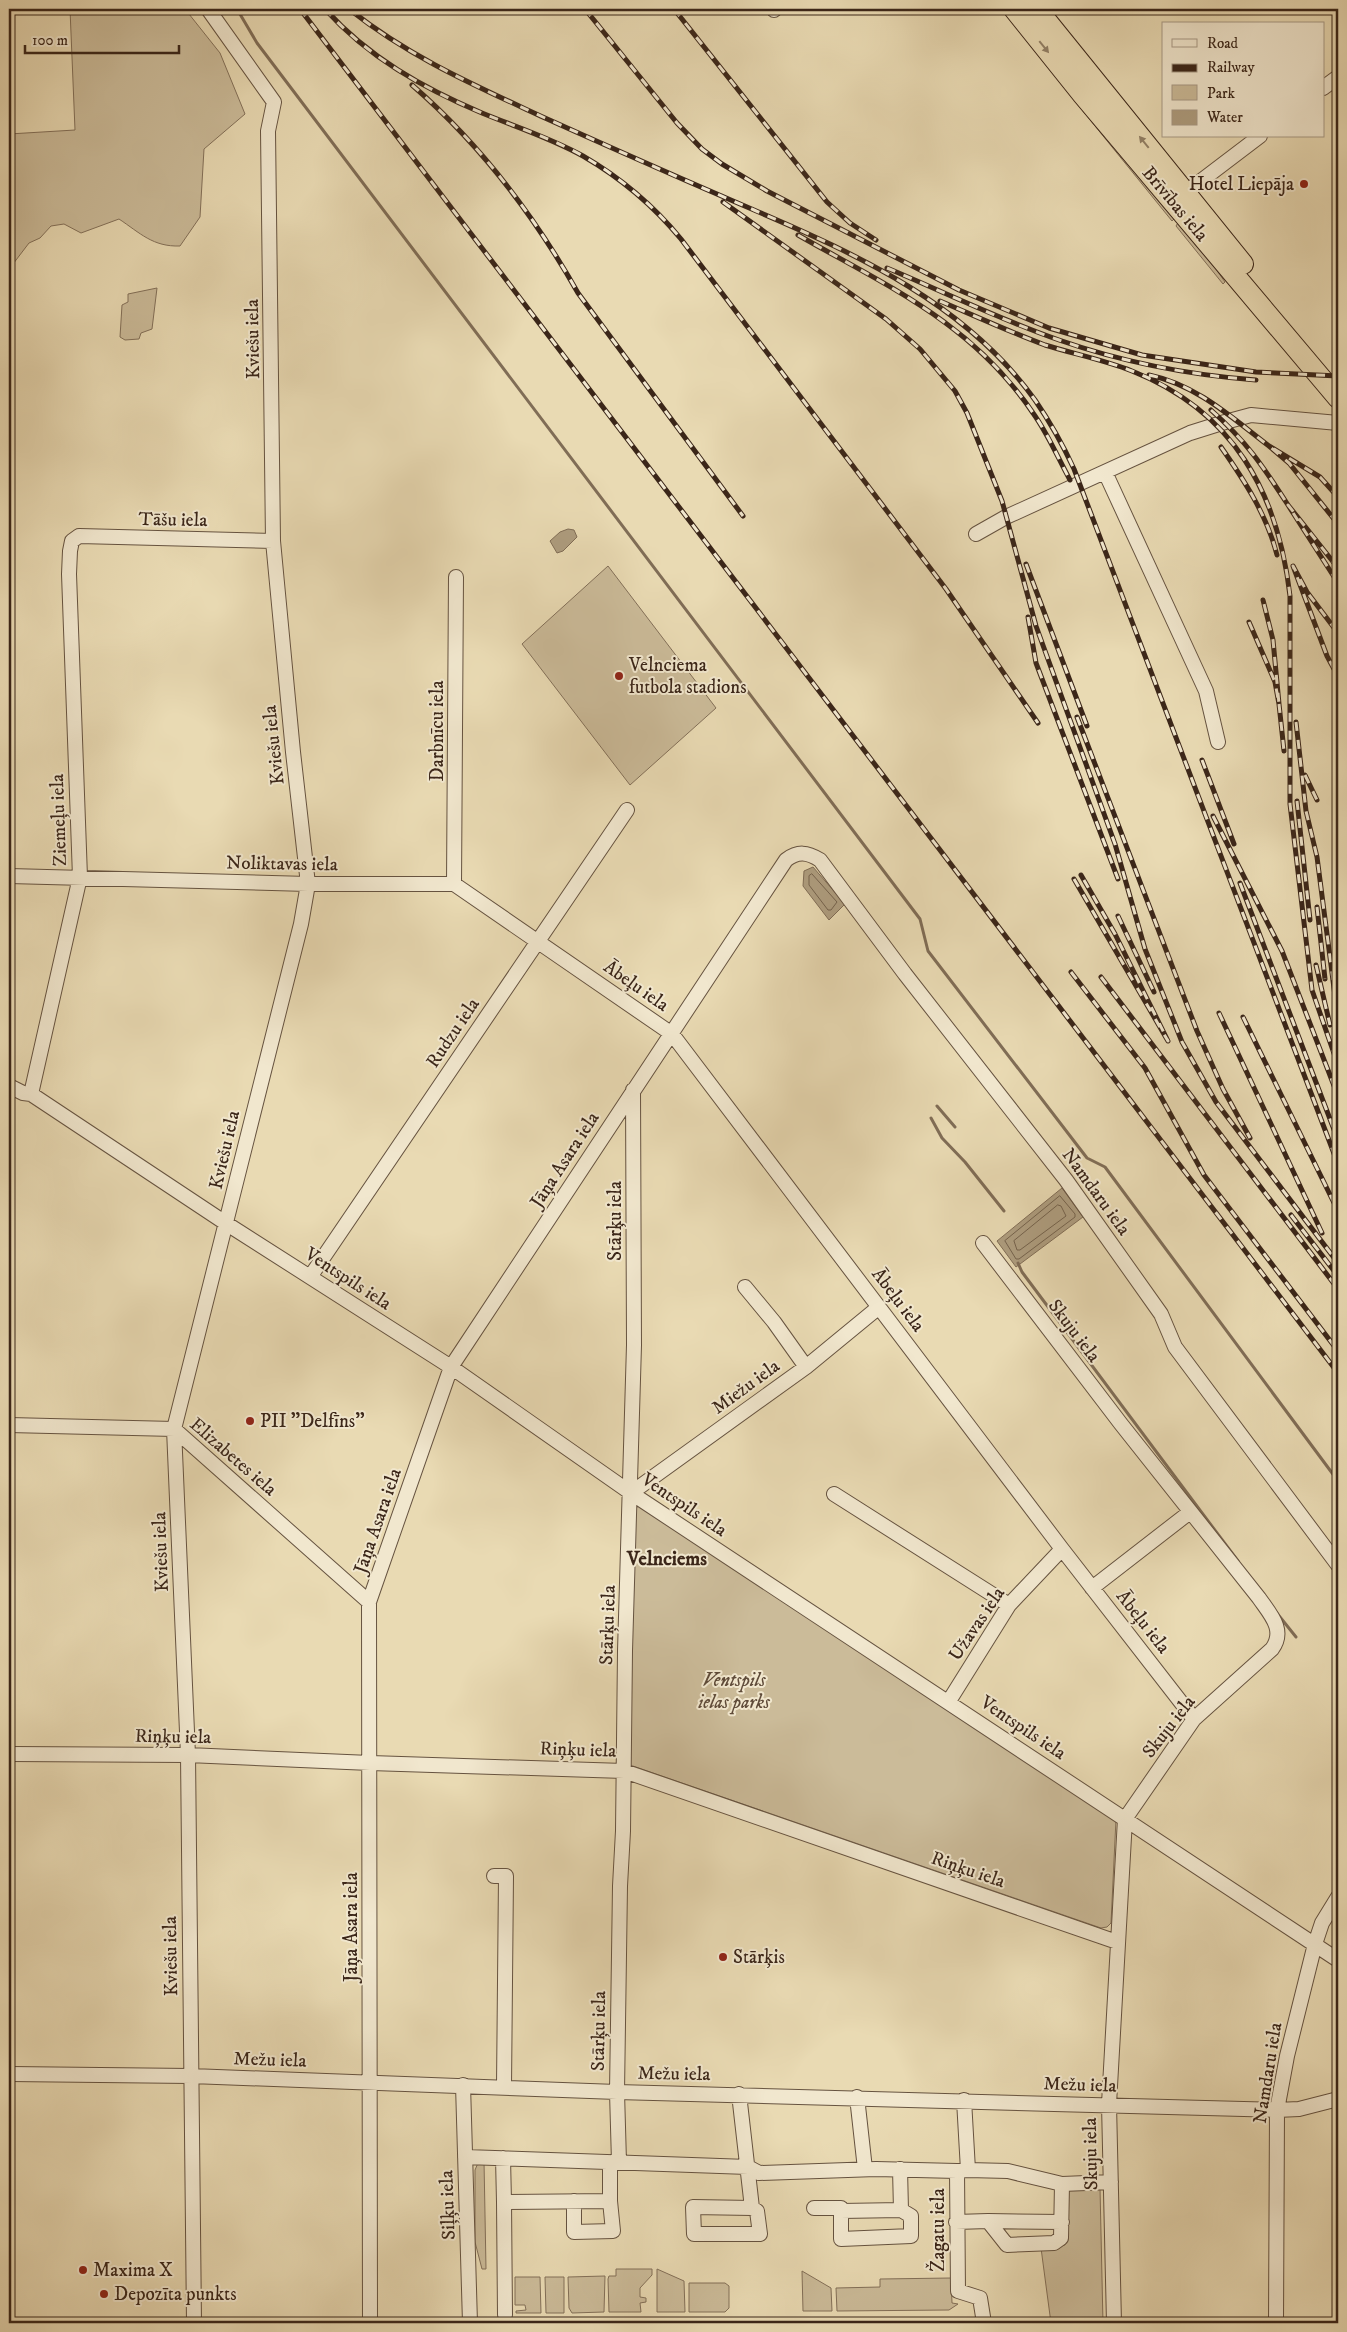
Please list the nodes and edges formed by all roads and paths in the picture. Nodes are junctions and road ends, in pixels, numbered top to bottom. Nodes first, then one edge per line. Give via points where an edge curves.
1 (208, 9) edge
2 (1014, 9) edge
3 (1037, 9) edge
4 (1338, 77) edge
5 (1324, 87) edge
6 (1257, 138) edge
7 (1185, 193) junction
8 (1338, 382) edge
9 (1338, 398) edge
10 (1338, 423) edge
11 (1105, 472) junction
12 (976, 534) dead end
13 (72, 540) joint
14 (273, 541) junction
15 (456, 577) dead end
16 (1218, 742) dead end
17 (627, 810) dead end
18 (808, 852) joint
19 (9, 876) edge
20 (80, 877) junction
21 (308, 884) junction
22 (454, 884) junction
23 (537, 940) junction
24 (672, 1034) junction
25 (9, 1086) edge
26 (633, 1090) junction
27 (31, 1094) junction
28 (227, 1224) junction
29 (983, 1243) dead end
30 (310, 1277) junction
31 (745, 1287) dead end
32 (879, 1307) junction
33 (451, 1368) junction
34 (806, 1368) junction
35 (9, 1425) edge
36 (174, 1429) junction
37 (631, 1492) junction
38 (834, 1494) dead end
39 (1190, 1512) junction
40 (1062, 1549) junction
41 (1338, 1565) edge
42 (1092, 1588) junction
43 (369, 1602) junction
44 (1009, 1605) junction
45 (949, 1702) junction
46 (1194, 1719) junction
47 (9, 1754) edge
48 (188, 1755) junction
49 (370, 1763) junction
50 (624, 1771) junction
51 (1125, 1819) junction
52 (494, 1876) dead end
53 (1338, 1897) edge
54 (1117, 1942) junction
55 (1315, 1944) junction
56 (1338, 1960) edge
57 (9, 2074) edge
58 (191, 2076) junction
59 (369, 2083) junction
60 (463, 2085) junction
61 (504, 2087) junction
62 (617, 2092) junction
63 (739, 2094) junction
64 (856, 2097) junction
65 (1338, 2099) edge
66 (964, 2100) junction
67 (1109, 2104) junction
68 (1277, 2110) junction
69 (465, 2157) junction
70 (503, 2158) junction
71 (614, 2162) junction
72 (748, 2167) junction
73 (865, 2169) junction
74 (900, 2169) junction
75 (962, 2171) junction
76 (1111, 2182) junction
77 (1062, 2184) junction
78 (574, 2201) junction
79 (610, 2201) junction
80 (504, 2202) junction
81 (752, 2208) junction
82 (814, 2208) dead end
83 (901, 2210) junction
84 (841, 2211) junction
85 (988, 2221) junction
86 (956, 2222) junction
87 (1062, 2222) junction
88 (504, 2315) dead end
89 (194, 2323) edge
90 (370, 2323) edge
91 (470, 2323) edge
92 (984, 2323) edge
93 (1114, 2323) edge
94 (1276, 2323) edge

1 - 14 street, Kviešu iela via 274,102 268,131
2 -> 9 highway, Brīvības iela
7 -> 3 highway, Brīvības iela
4 - 5 street
6 - 7 street
7 - 8 highway, Brīvības iela
10 - 11 street via 1250,415 1190,433
11 - 12 street
11 - 16 street via 1206,691
13 - 14 street, Tāšu iela via 79,536
13 - 20 street, Ziemeļu iela via 69,574
14 - 21 street, Kviešu iela
15 - 22 street, Darbnīcu iela
17 - 23 street, Rudzu iela
18 - 24 street, Jāņa Asara iela via 794,854 786,860
18 - 41 street, Namdaru iela via 820,860 1066,1180 1161,1314 1175,1347
19 - 20 street, Noliktavas iela
20 - 21 street, Noliktavas iela
20 - 27 street, Ziemeļu iela
21 - 22 street, Noliktavas iela
21 - 28 street, Kviešu iela
22 - 23 street
23 - 24 street, Ābeļu iela
23 - 30 street, Rudzu iela
24 - 26 street, Jāņa Asara iela
24 - 32 street, Ābeļu iela
25 - 27 street, Ventspils iela
26 - 33 street, Jāņa Asara iela
26 - 37 street, Stārķu iela
27 - 28 street, Ventspils iela
28 - 30 street, Ventspils iela
28 - 36 street, Kviešu iela
29 - 39 street, Skuju iela
30 - 33 street, Ventspils iela
31 - 34 street
32 - 34 street, Miežu iela
32 - 40 street, Ābeļu iela
33 - 37 street, Ventspils iela
33 - 43 street, Jāņa Asara iela
34 - 37 street, Miežu iela
35 - 36 street, Elizabetes iela
36 - 43 street, Elizabetes iela
36 - 48 street, Kviešu iela
37 - 45 street, Ventspils iela
37 - 50 street, Stārķu iela
38 - 44 street
39 - 42 street
39 - 46 street, Skuju iela via 1259,1598 1277,1625 1278,1635 1272,1649
40 - 42 street, Ābeļu iela
40 - 44 street, Užavas iela
42 - 46 street, Ābeļu iela
43 - 49 street, Jāņa Asara iela
44 - 45 street, Užavas iela
45 - 51 street, Ventspils iela
46 - 51 street, Skuju iela
47 - 48 street, Riņķu iela
48 - 49 street, Riņķu iela
48 - 58 street, Kviešu iela
49 - 50 street, Riņķu iela
49 - 59 street, Jāņa Asara iela
50 - 54 street, Riņķu iela
50 - 62 street, Stārķu iela
51 - 54 street, Skuju iela
51 - 55 street, Ventspils iela
52 - 61 street via 506,1876
53 - 55 street, Namdaru iela via 1322,1923
54 - 67 street, Skuju iela
55 - 56 street, Ventspils iela
55 - 68 street, Namdaru iela via 1286,2056
57 - 58 street, Mežu iela
58 - 59 street, Mežu iela
58 - 89 street, Kviešu iela
59 - 60 street, Mežu iela
59 - 90 street, Jāņa Asara iela
60 - 61 street, Mežu iela
60 - 69 street, Siļķu iela
61 - 62 street, Mežu iela
62 - 63 street, Mežu iela
62 - 71 street, Stārķu iela
63 - 64 street, Mežu iela
63 - 72 street
64 - 66 street, Mežu iela
64 - 73 street
65 - 68 street, Mežu iela via 1299,2109
66 - 67 street, Mežu iela
66 - 75 street, Žagatu iela
67 - 68 street, Mežu iela
67 - 76 street, Skuju iela
68 - 94 street, Namdaru iela
69 - 70 street
69 - 91 street, Siļķu iela
70 - 71 street
70 - 80 street
71 - 72 street
71 - 79 street, Stārķu iela
72 - 73 street via 758,2173
72 - 81 street
73 - 74 street
74 - 75 street
74 - 83 street
75 - 77 street via 1008,2171
75 - 86 street, Žagatu iela
76 - 77 street
76 - 93 street, Skuju iela
77 - 87 street
78 - 79 street
78 - 79 street, Stārķu iela via 574,2232 613,2231
78 - 80 street
80 - 88 street
81 - 81 street via 693,2207 694,2234 760,2234 757,2211
82 - 84 street via 841,2208
83 - 84 street
83 - 84 street via 911,2216 911,2236 841,2239
85 - 86 street
85 - 87 street
85 - 87 street via 1008,2245 1054,2243 1061,2238
86 - 92 street, Žagatu iela via 958,2291 980,2298

